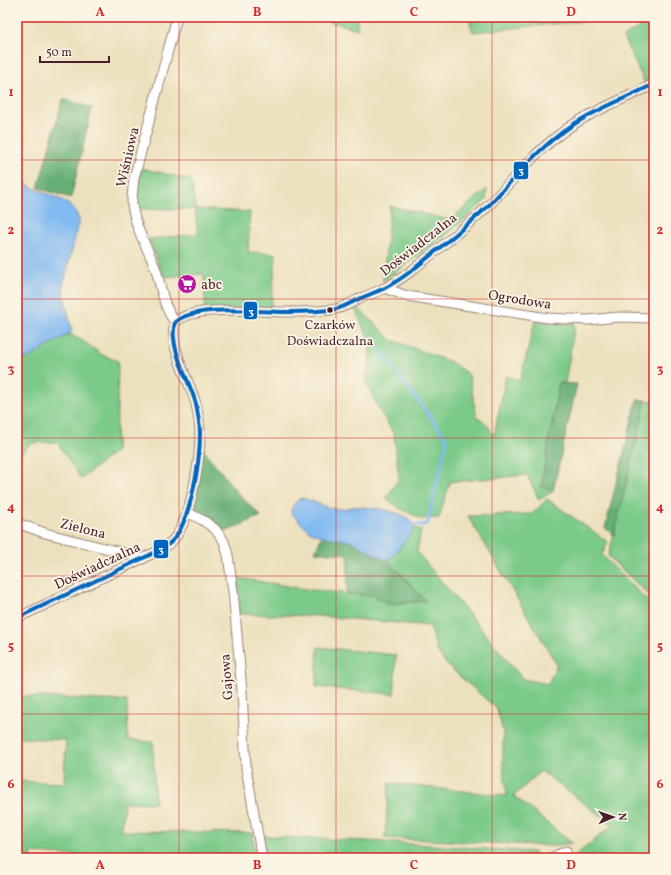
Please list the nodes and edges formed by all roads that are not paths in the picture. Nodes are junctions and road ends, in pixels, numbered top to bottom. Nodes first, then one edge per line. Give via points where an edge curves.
1 (177, 17) edge
2 (654, 84) edge
3 (384, 288) junction
4 (654, 318) edge
5 (175, 322) junction
6 (187, 512) junction
7 (17, 523) edge
8 (143, 559) junction
9 (17, 618) edge
10 (566, 851) dead end
11 (262, 858) edge
12 (552, 858) edge

1 - 5 street, Wiśniowa via 134,178 132,204 168,314
2 - 3 street, Doświadczalna via 612,104 560,134 466,226 422,262
3 - 4 street, Ogrodowa via 407,296 548,318
3 - 5 street, Doświadczalna via 337,308 286,312 212,311 191,314
5 - 6 street, Doświadczalna via 176,350 196,403 200,435
6 - 8 street, Doświadczalna via 172,542
6 - 11 street, Gajowa via 215,529 224,541 228,555 242,691 246,768
7 - 8 street, Zielona
8 - 9 street, Doświadczalna
10 - 12 street

